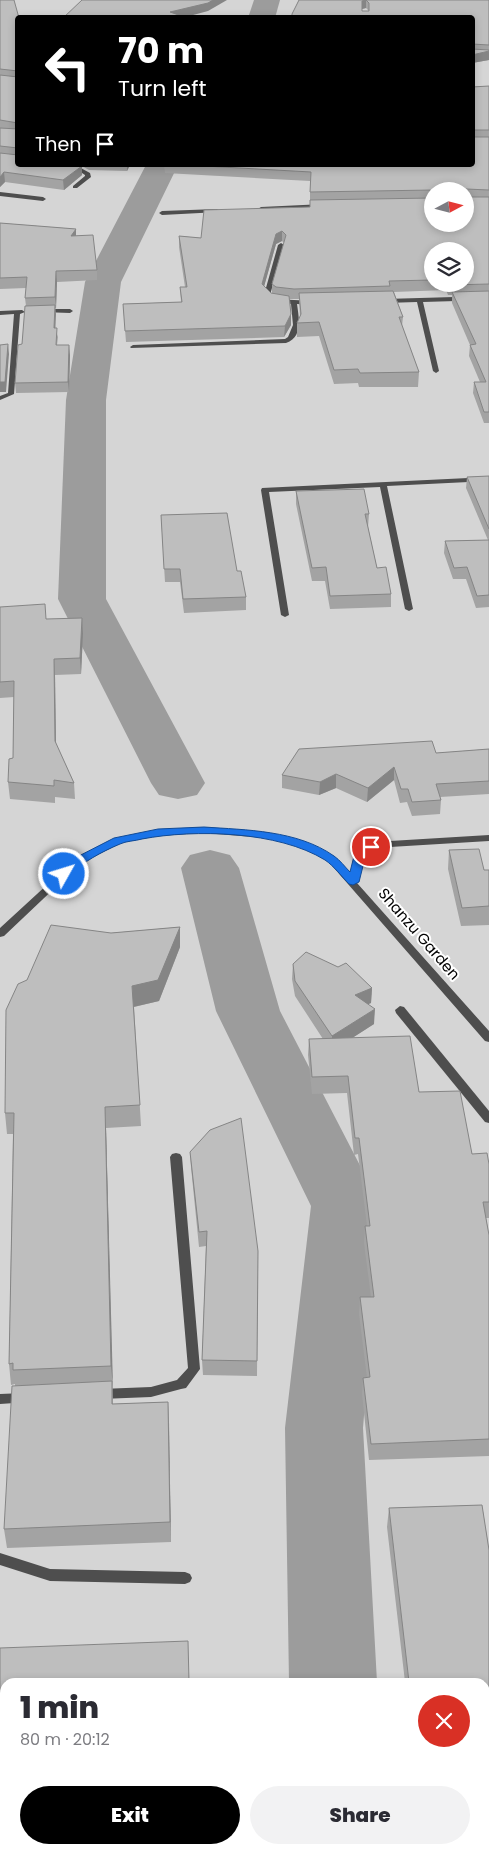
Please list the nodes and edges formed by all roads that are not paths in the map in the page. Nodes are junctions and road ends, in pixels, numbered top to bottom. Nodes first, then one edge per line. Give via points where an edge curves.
1 (68, 167) edge
2 (75, 187) edge
3 (0, 194) edge
4 (43, 200) dead end
5 (333, 206) edge
6 (257, 209) edge
7 (228, 210) edge
8 (162, 213) dead end
9 (282, 246) edge
10 (489, 298) edge
11 (381, 301) edge
12 (420, 301) junction
13 (323, 302) edge
14 (294, 303) junction
15 (70, 311) dead end
16 (0, 312) edge
17 (17, 312) junction
18 (26, 312) edge
19 (35, 312) edge
20 (133, 346) edge
21 (436, 371) dead end
22 (0, 398) edge
23 (489, 479) edge
24 (383, 485) junction
25 (409, 610) dead end
26 (285, 614) dead end
27 (489, 838) edge
28 (353, 882) junction
29 (0, 934) edge
30 (400, 1010) dead end
31 (489, 1038) edge
32 (489, 1120) edge
33 (176, 1157) dead end
34 (85, 1395) edge
35 (38, 1398) edge
36 (0, 1400) edge
37 (0, 1558) edge
38 (185, 1578) dead end

1 - 2 street via 88,174
3 - 4 street
5 - 6 street
7 - 8 street
9 - 14 street via 267,295 273,301
10 - 12 street
11 - 12 street
12 - 21 street
13 - 14 street
14 - 20 street via 296,326 291,340
15 - 19 street
16 - 17 street
17 - 18 street
17 - 22 street via 11,394
23 - 24 street
24 - 25 street
24 - 26 street via 265,490
27 - 28 street via 371,847 360,856
28 - 29 street, Shanzu Garden via 330,858 300,843 266,835 204,830 158,833 118,840 77,862
28 - 31 street, Shanzu Garden
30 - 32 street
33 - 34 street via 194,1369 181,1384 151,1392
35 - 36 street
37 - 38 street via 50,1575

